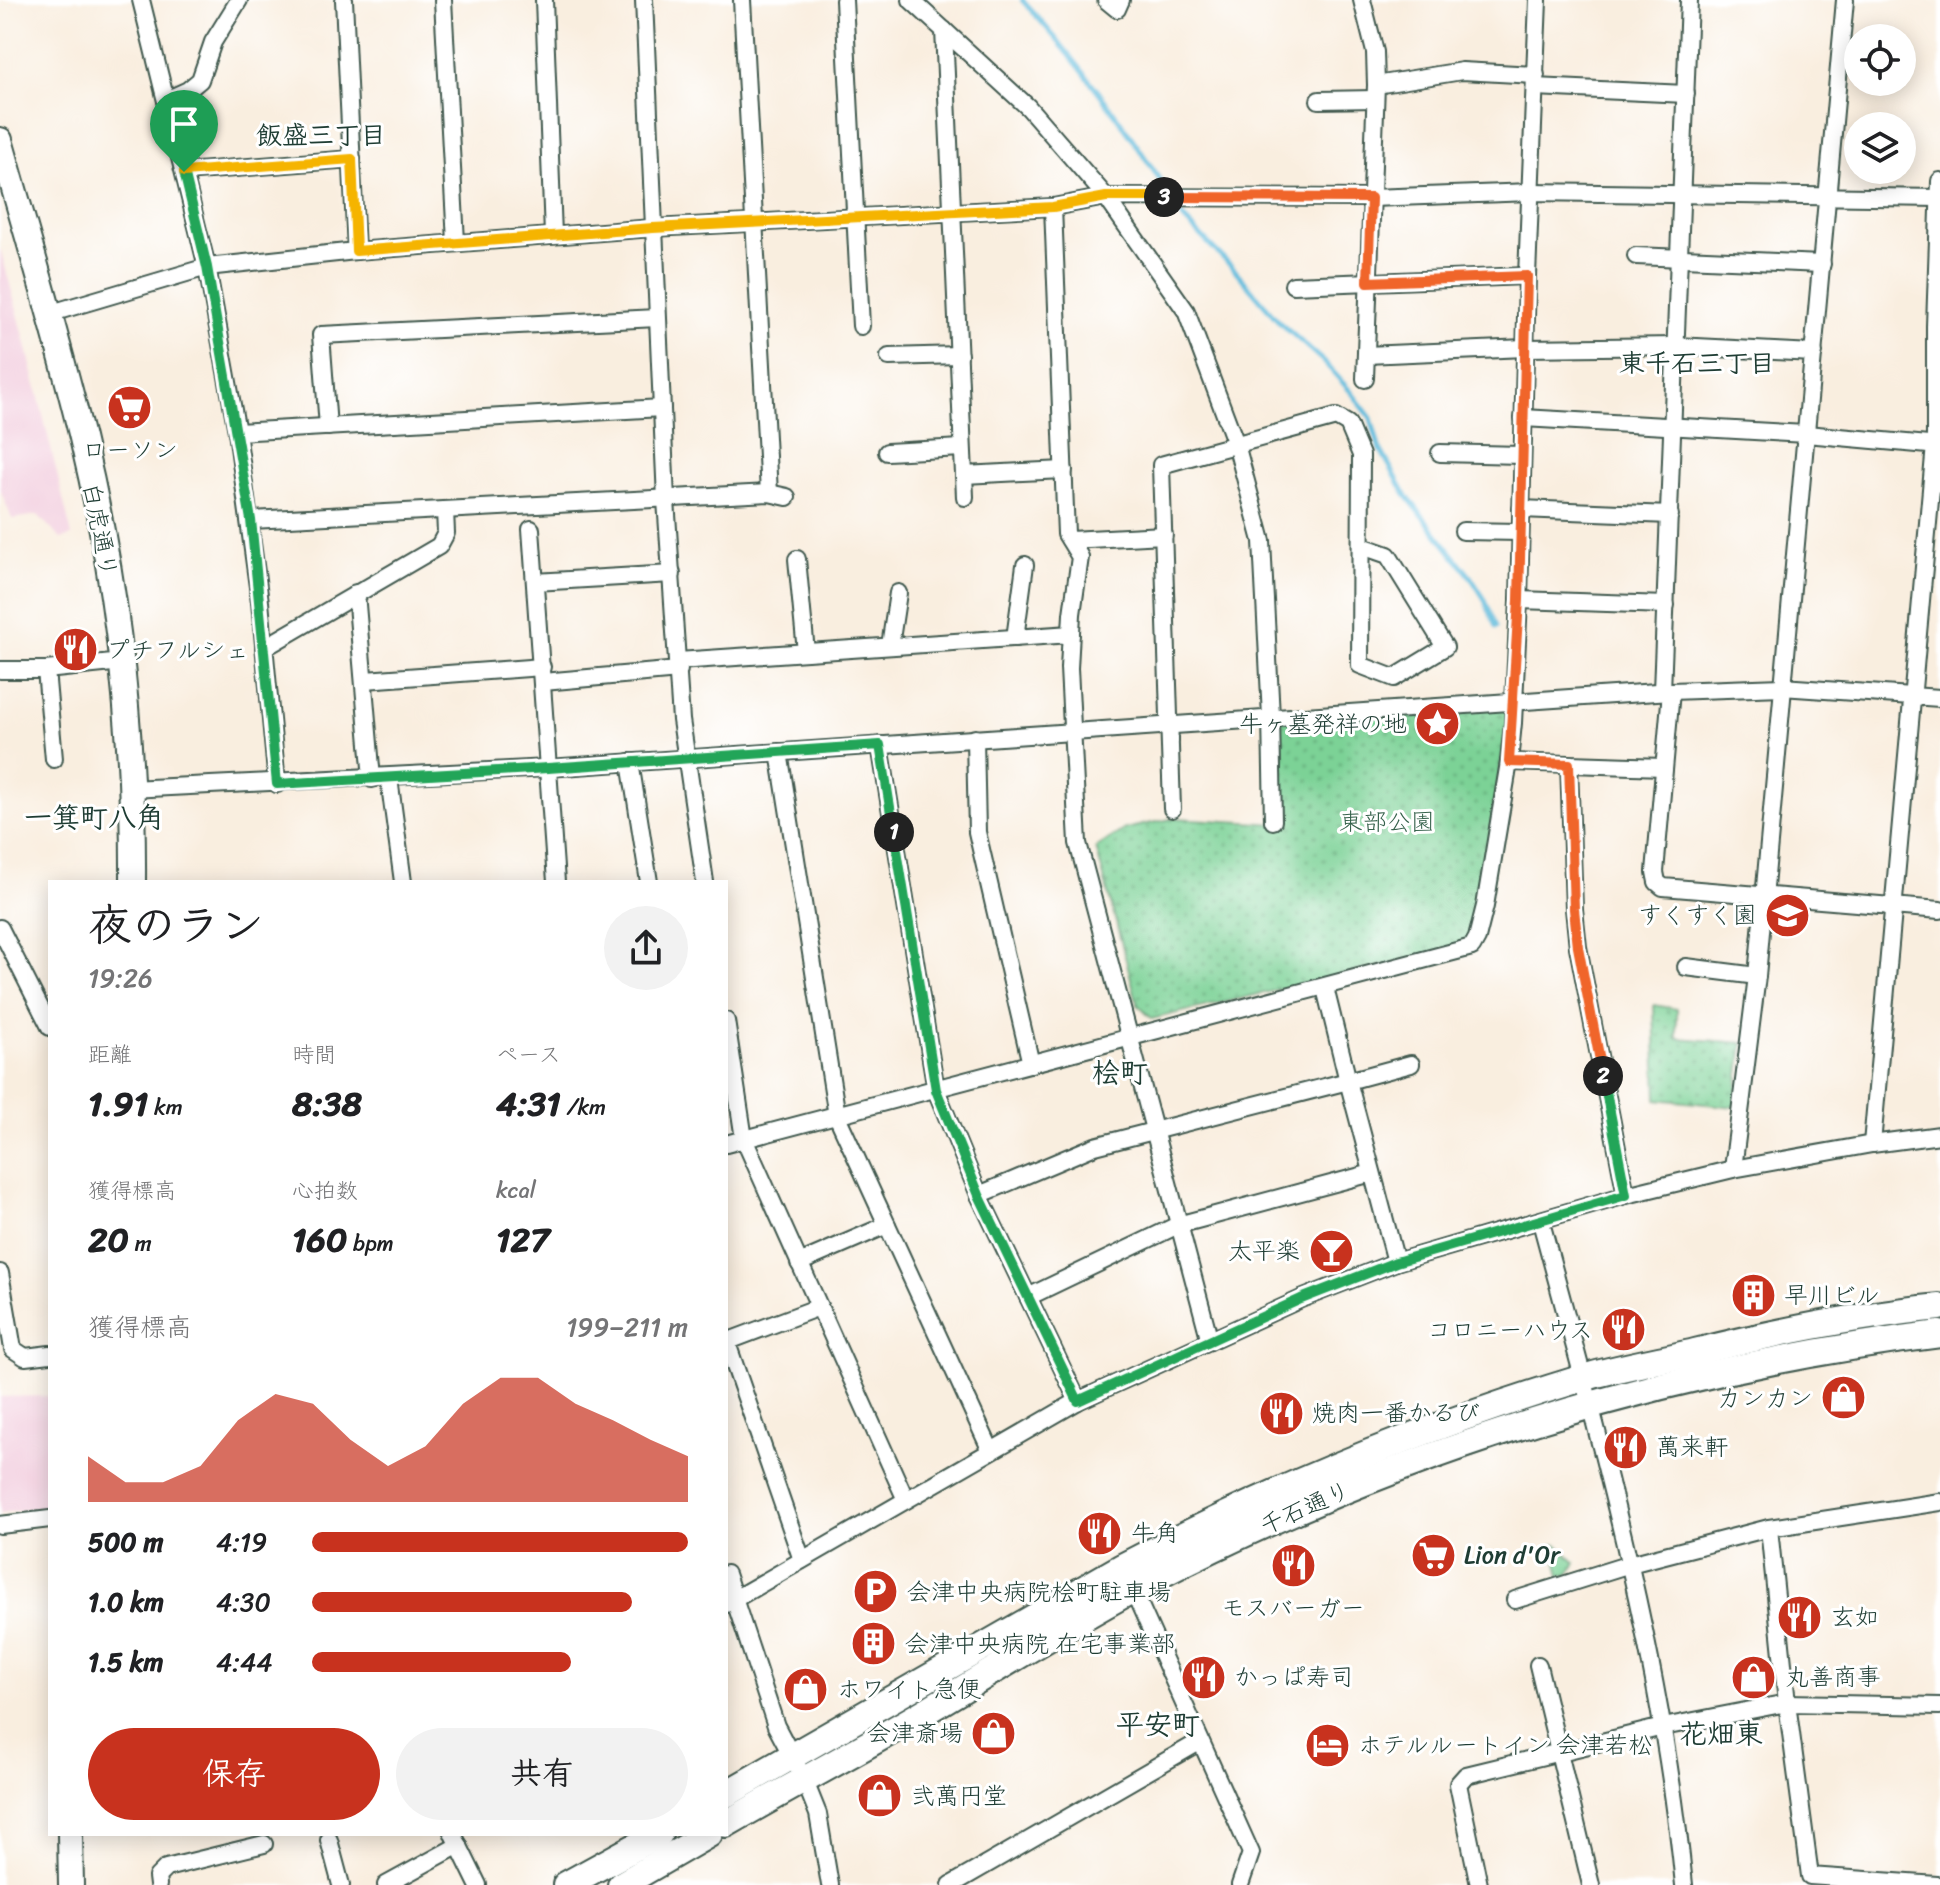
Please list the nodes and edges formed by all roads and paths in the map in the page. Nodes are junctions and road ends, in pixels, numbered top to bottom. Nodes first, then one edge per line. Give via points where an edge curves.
1 (141, 0) edge
2 (239, 0) edge
3 (344, 0) edge
4 (443, 0) edge
5 (544, 0) edge
6 (644, 0) edge
7 (742, 0) edge
8 (844, 0) edge
9 (911, 0) edge
10 (1106, 0) edge
11 (1121, 0) edge
12 (1362, 0) edge
13 (1538, 0) edge
14 (1689, 0) edge
15 (1845, 0) edge
16 (944, 30) junction
17 (1535, 81) junction
18 (1375, 92) junction
19 (1686, 94) junction
20 (166, 100) junction
21 (1319, 100) dead end
22 (0, 140) edge
23 (352, 159) junction
24 (184, 172) junction
25 (1531, 192) junction
26 (1940, 192) edge
27 (1684, 194) junction
28 (1828, 196) junction
29 (1106, 197) junction
30 (1371, 198) junction
31 (1053, 207) junction
32 (953, 213) junction
33 (854, 219) junction
34 (754, 224) junction
35 (653, 228) junction
36 (553, 235) junction
37 (456, 242) junction
38 (356, 251) junction
39 (1636, 256) dead end
40 (1681, 258) junction
41 (1822, 264) junction
42 (207, 267) junction
43 (1527, 276) junction
44 (1368, 282) junction
45 (1293, 285) dead end
46 (48, 314) junction
47 (657, 318) junction
48 (861, 326) dead end
49 (1937, 327) edge
50 (1677, 346) junction
51 (1525, 348) junction
52 (1814, 353) junction
53 (959, 355) junction
54 (1366, 355) junction
55 (889, 357) dead end
56 (1365, 379) dead end
57 (662, 408) junction
58 (1523, 418) junction
59 (1673, 425) junction
60 (328, 427) junction
61 (237, 432) junction
62 (1806, 434) junction
63 (1236, 444) junction
64 (1937, 445) edge
65 (962, 448) junction
66 (887, 452) dead end
67 (1440, 453) dead end
68 (1521, 455) junction
69 (1064, 470) junction
70 (964, 475) junction
71 (769, 493) junction
72 (787, 497) dead end
73 (965, 497) dead end
74 (666, 500) junction
75 (1521, 509) junction
76 (445, 510) junction
77 (1670, 515) junction
78 (251, 520) junction
79 (531, 529) dead end
80 (1463, 531) dead end
81 (1520, 532) junction
82 (1164, 535) junction
83 (1070, 540) junction
84 (1362, 546) junction
85 (797, 559) dead end
86 (1025, 565) dead end
87 (672, 574) junction
88 (535, 582) junction
89 (356, 593) junction
90 (898, 593) dead end
91 (1519, 600) junction
92 (1666, 605) junction
93 (1071, 634) junction
94 (1015, 638) junction
95 (890, 646) junction
96 (264, 648) junction
97 (806, 652) junction
98 (122, 662) junction
99 (678, 666) junction
100 (0, 670) edge
101 (46, 670) junction
102 (543, 674) junction
103 (1394, 678) junction
104 (365, 680) junction
105 (1782, 687) junction
106 (1666, 691) junction
107 (1912, 695) junction
108 (1940, 698) edge
109 (1514, 702) junction
110 (1396, 709) junction
111 (1271, 717) junction
112 (1171, 724) junction
113 (1073, 730) junction
114 (975, 738) junction
115 (880, 745) junction
116 (779, 752) junction
117 (686, 758) junction
118 (54, 759) dead end
119 (630, 762) junction
120 (1509, 762) junction
121 (1569, 764) junction
122 (1664, 767) junction
123 (548, 768) junction
124 (380, 778) junction
125 (277, 784) junction
126 (130, 789) junction
127 (1172, 809) dead end
128 (1273, 821) dead end
129 (133, 880) edge
130 (403, 880) edge
131 (556, 880) edge
132 (649, 880) edge
133 (705, 880) edge
134 (1764, 894) junction
135 (1893, 906) junction
136 (1940, 910) edge
137 (0, 928) edge
138 (1686, 967) dead end
139 (1757, 976) junction
140 (1325, 988) junction
141 (48, 1023) edge
142 (728, 1034) edge
143 (1130, 1038) junction
144 (1031, 1064) junction
145 (1411, 1064) dead end
146 (1348, 1081) junction
147 (936, 1090) junction
148 (837, 1116) junction
149 (1153, 1131) junction
150 (1940, 1135) edge
151 (744, 1139) junction
152 (728, 1143) edge
153 (1872, 1144) junction
154 (1733, 1169) junction
155 (1372, 1173) junction
156 (979, 1195) junction
157 (1626, 1195) junction
158 (1541, 1222) junction
159 (887, 1225) junction
160 (1178, 1225) junction
161 (1396, 1262) junction
162 (799, 1263) junction
163 (0, 1273) edge
164 (1028, 1297) junction
165 (819, 1307) junction
166 (1940, 1307) edge
167 (1940, 1334) edge
168 (728, 1340) edge
169 (1210, 1341) junction
170 (728, 1347) edge
171 (48, 1354) edge
172 (1584, 1378) junction
173 (1078, 1401) junction
174 (1590, 1405) junction
175 (991, 1451) junction
176 (906, 1500) junction
177 (1940, 1502) edge
178 (48, 1519) edge
179 (0, 1525) edge
180 (1769, 1528) junction
181 (802, 1560) junction
182 (1630, 1564) junction
183 (1133, 1590) junction
184 (1515, 1600) dead end
185 (730, 1601) edge
186 (1538, 1665) dead end
187 (1787, 1703) junction
188 (1940, 1706) edge
189 (1663, 1727) junction
190 (1199, 1742) junction
191 (1561, 1752) junction
192 (798, 1767) junction
193 (728, 1793) edge
194 (728, 1822) edge
195 (70, 1836) edge
196 (655, 1836) edge
197 (706, 1836) edge
198 (329, 1840) dead end
199 (456, 1840) edge
200 (264, 1844) dead end
201 (1811, 1880) edge
202 (71, 1885) edge
203 (158, 1885) edge
204 (341, 1885) edge
205 (386, 1885) edge
206 (478, 1885) edge
207 (566, 1885) edge
208 (621, 1885) edge
209 (830, 1885) edge
210 (951, 1885) edge
211 (1240, 1885) edge
212 (1479, 1885) edge
213 (1591, 1885) edge
214 (1684, 1885) edge
215 (1937, 1885) edge

1 - 20 street
2 - 20 street via 213,42 200,80
3 - 23 street
4 - 37 street
5 - 36 street
6 - 35 street
7 - 34 street
8 - 33 street
9 - 16 street
10 - 11 street via 1117,9
12 - 18 street via 1375,52
13 - 17 street
14 - 19 street
15 - 28 street
16 - 29 street via 1028,107
16 - 32 street
17 - 18 street via 1444,72
17 - 19 street
17 - 25 street
18 - 21 street
18 - 30 street
19 - 27 street
20 - 24 street
22 - 46 street, 白虎通り
23 - 24 street
23 - 38 street
24 - 42 street
25 - 27 street
25 - 30 street
25 - 43 street
26 - 28 street
26 - 49 street
27 - 28 street
27 - 40 street
28 - 41 street
29 - 30 street
29 - 31 street
29 - 63 street via 1186,311
30 - 44 street
31 - 32 street
31 - 69 street
32 - 33 street
32 - 53 street
33 - 34 street
33 - 48 street
34 - 35 street
34 - 71 street
35 - 36 street
35 - 47 street
36 - 37 street
37 - 38 street
38 - 42 street
39 - 40 street
40 - 41 street
40 - 50 street
41 - 52 street
42 - 46 street
42 - 61 street
43 - 44 street
43 - 51 street
44 - 45 street
44 - 54 street
46 - 98 street, 白虎通り via 82,438
47 - 57 street
47 - 60 street via 321,335
49 - 64 street
50 - 51 street
50 - 52 street
50 - 59 street
51 - 54 street
51 - 58 street
52 - 62 street
53 - 55 street
53 - 65 street
54 - 56 street
57 - 60 street
57 - 74 street
58 - 59 street
58 - 68 street
59 - 62 street
59 - 77 street
60 - 61 street
61 - 78 street
62 - 64 street
62 - 105 street
63 - 82 street via 1161,465
63 - 84 street via 1336,417 1348,424 1361,455
63 - 111 street via 1262,541
64 - 107 street
65 - 66 street
65 - 70 street
67 - 68 street
68 - 75 street
69 - 70 street
69 - 83 street
70 - 73 street
71 - 72 street
71 - 74 street
74 - 76 street
74 - 87 street
75 - 77 street
75 - 81 street
76 - 78 street
76 - 89 street via 446,533 439,546
77 - 92 street
78 - 96 street
79 - 88 street
80 - 81 street
81 - 91 street
82 - 83 street
82 - 112 street
83 - 93 street via 1080,557
84 - 103 street via 1360,665
84 - 103 street via 1388,555 1445,647
85 - 97 street
86 - 94 street
87 - 88 street
87 - 99 street
88 - 102 street
89 - 96 street
89 - 104 street
90 - 95 street
91 - 92 street
91 - 109 street
92 - 106 street
93 - 94 street
93 - 113 street
94 - 95 street
95 - 97 street
96 - 125 street
97 - 99 street
98 - 101 street
98 - 126 street, 白虎通り
99 - 102 street
99 - 117 street
100 - 101 street
101 - 118 street
102 - 104 street
102 - 123 street
103 - 110 street
104 - 124 street
105 - 106 street
105 - 107 street
105 - 134 street
106 - 109 street
106 - 122 street
107 - 108 street
107 - 135 street
109 - 110 street
109 - 120 street
110 - 111 street
111 - 112 street
111 - 128 street
112 - 113 street
112 - 127 street
113 - 114 street
113 - 143 street via 1081,860
114 - 115 street
114 - 144 street via 977,832
115 - 116 street
115 - 147 street
116 - 117 street
116 - 148 street
117 - 119 street
117 - 133 street
119 - 123 street
119 - 132 street
120 - 121 street
120 - 140 street via 1485,906 1472,947
121 - 122 street
121 - 157 street via 1578,947
122 - 134 street via 1657,882 1663,887
123 - 124 street
123 - 131 street
124 - 125 street
124 - 130 street
125 - 126 street
126 - 129 street, 白虎通り
134 - 135 street
134 - 139 street
135 - 136 street
135 - 153 street
137 - 141 street
138 - 139 street
139 - 154 street
140 - 143 street
140 - 146 street
142 - 151 street
143 - 144 street
143 - 149 street
144 - 147 street
145 - 146 street
146 - 149 street
146 - 155 street
147 - 148 street
147 - 156 street
148 - 151 street
148 - 159 street
149 - 156 street via 1095,1146
149 - 160 street
150 - 153 street
151 - 152 street
151 - 162 street
153 - 154 street
154 - 157 street
155 - 160 street
155 - 161 street
156 - 164 street
157 - 158 street
158 - 161 street
158 - 172 street
159 - 162 street
159 - 175 street
160 - 164 street
160 - 169 street
161 - 169 street
162 - 165 street
163 - 171 street via 13,1349 25,1357
164 - 173 street
165 - 168 street
165 - 176 street
166 - 172 main road, 千石通り via 1809,1326
167 - 174 main road, 千石通り via 1711,1375
169 - 173 street
170 - 181 street
172 - 174 street
172 - 192 main road, 千石通り via 1397,1441 1180,1537 1122,1567
173 - 175 street
174 - 182 street
174 - 183 main road, 千石通り via 1436,1454 1336,1493
175 - 176 street
176 - 181 street
177 - 180 street
178 - 179 street
180 - 182 street
180 - 187 street
181 - 185 street
182 - 184 street
182 - 189 street
183 - 190 street
183 - 192 main road, 千石通り via 898,1728
185 - 192 street via 776,1726
186 - 191 street
187 - 188 street
187 - 189 street
187 - 201 street
189 - 191 street
189 - 214 street
190 - 210 street
190 - 211 street via 1251,1853
191 - 212 street via 1466,1775 1458,1784
191 - 213 street
192 - 193 main road, 千石通り
192 - 194 main road, 千石通り
192 - 209 street via 818,1814
195 - 202 street
196 - 207 main road
197 - 208 main road
198 - 204 street
199 - 205 street
199 - 206 street
200 - 203 street via 166,1868 157,1877
201 - 215 street

